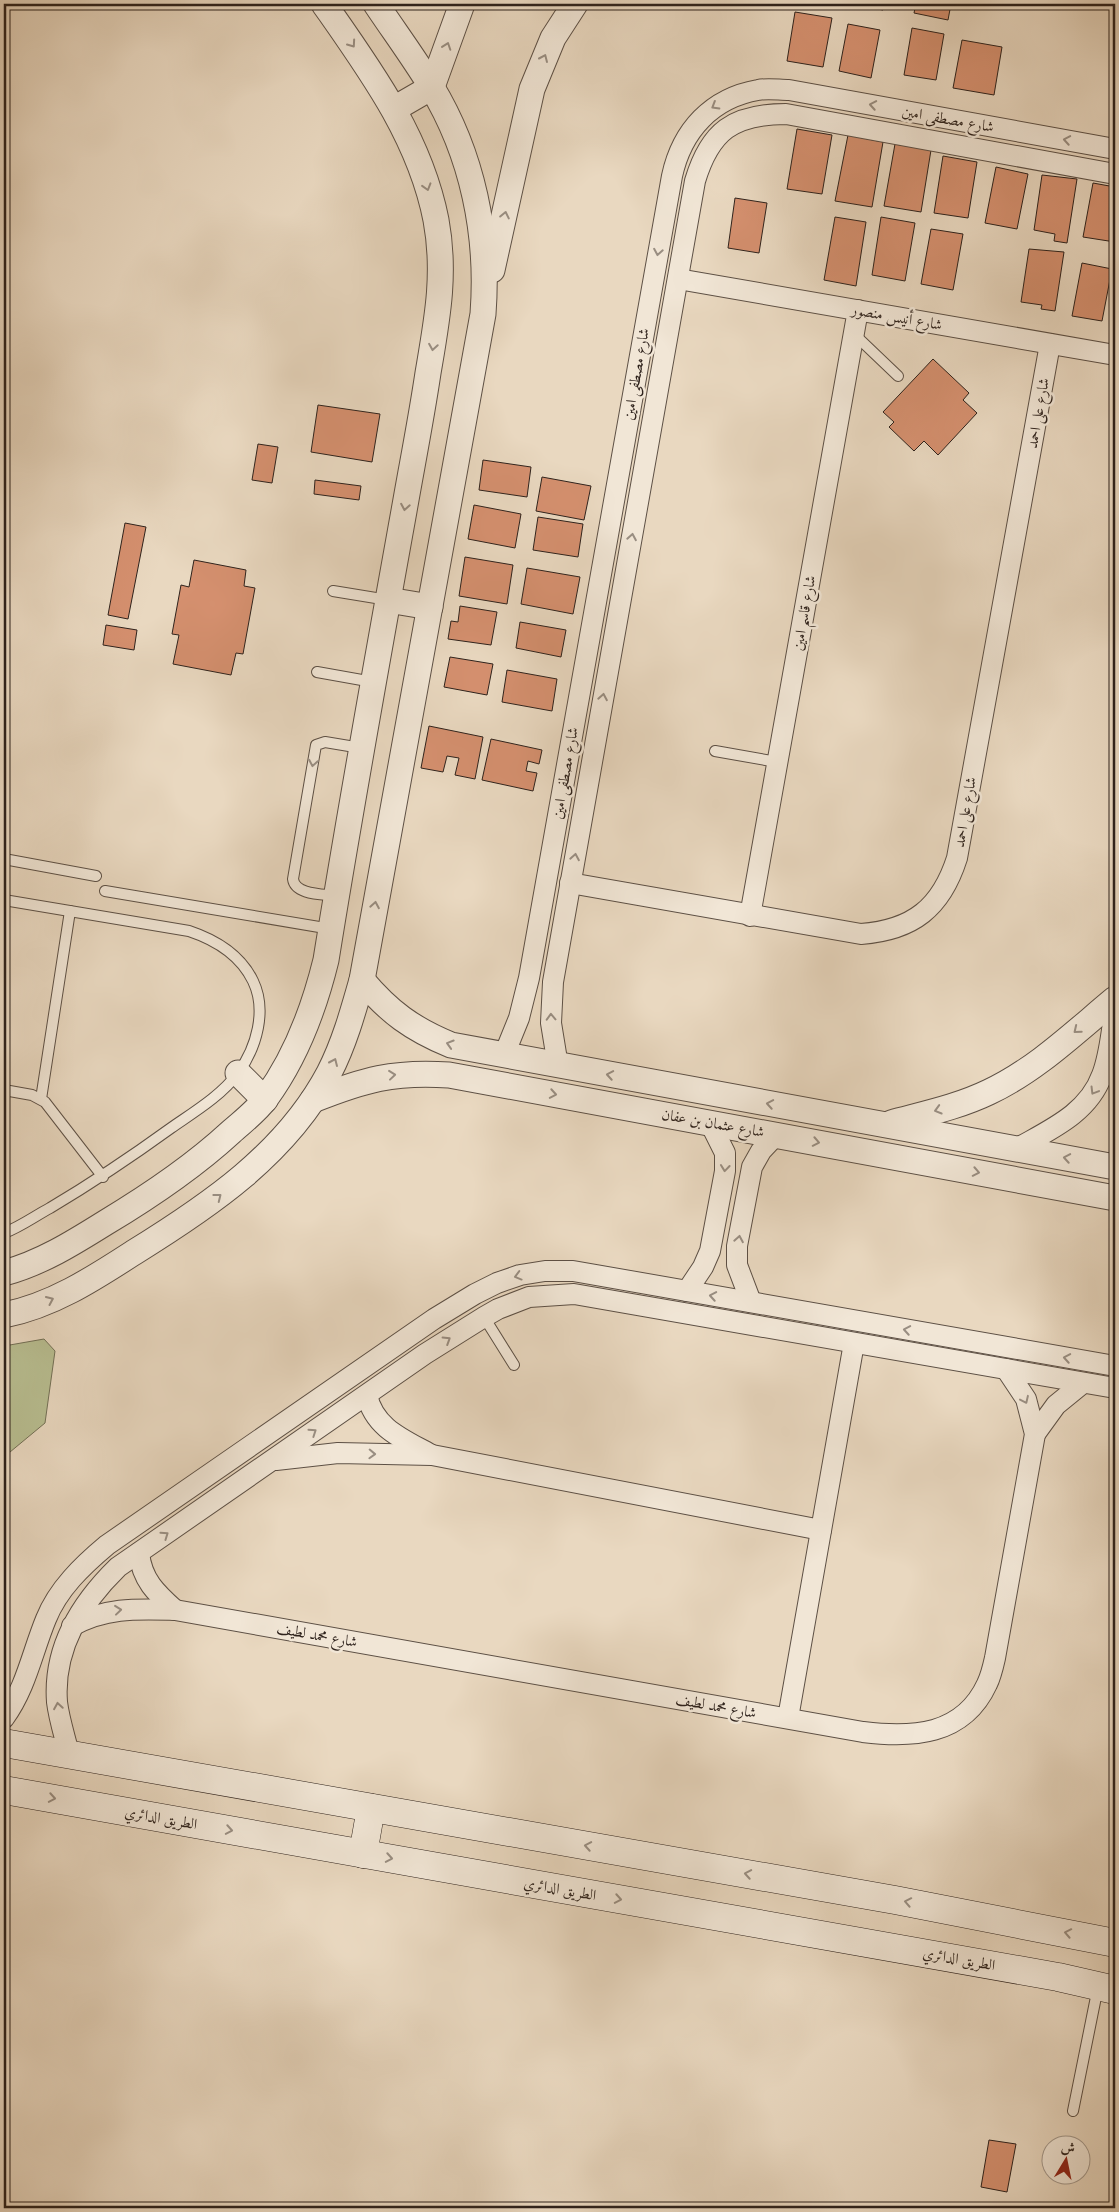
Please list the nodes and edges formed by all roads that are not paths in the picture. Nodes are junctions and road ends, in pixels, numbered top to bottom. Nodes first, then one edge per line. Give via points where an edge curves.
1 (324, 4) edge
2 (376, 4) edge
3 (462, 4) edge
4 (575, 4) edge
5 (432, 88) junction
6 (394, 109) junction
7 (1115, 149) edge
8 (1115, 174) edge
9 (486, 277) junction
10 (678, 279) junction
11 (858, 310) junction
12 (854, 334) junction
13 (1050, 344) junction
14 (1115, 355) edge
15 (898, 376) dead end
16 (333, 590) dead end
17 (388, 600) junction
18 (430, 607) junction
19 (317, 672) dead end
20 (374, 682) junction
21 (362, 748) junction
22 (715, 751) dead end
23 (777, 762) junction
24 (4, 859) edge
25 (96, 876) dead end
26 (570, 883) junction
27 (105, 890) dead end
28 (337, 896) junction
29 (4, 900) edge
30 (70, 911) junction
31 (750, 916) junction
32 (331, 929) junction
33 (362, 980) junction
34 (1115, 999) edge
35 (1115, 1011) edge
36 (504, 1055) junction
37 (558, 1066) junction
38 (238, 1073) junction
39 (4, 1090) edge
40 (41, 1099) junction
41 (265, 1100) junction
42 (313, 1100) junction
43 (710, 1123) junction
44 (884, 1125) junction
45 (776, 1135) junction
46 (1016, 1149) junction
47 (1115, 1167) edge
48 (103, 1177) junction
49 (164, 1187) junction
50 (1115, 1198) edge
51 (188, 1219) junction
52 (4, 1233) edge
53 (545, 1271) junction
54 (4, 1272) edge
55 (687, 1291) junction
56 (545, 1295) junction
57 (751, 1302) junction
58 (4, 1315) edge
59 (484, 1317) junction
60 (854, 1343) junction
61 (514, 1364) dead end
62 (1115, 1366) edge
63 (1006, 1369) junction
64 (1083, 1382) junction
65 (1115, 1388) edge
66 (367, 1395) junction
67 (1035, 1434) junction
68 (432, 1456) junction
69 (271, 1460) junction
70 (821, 1530) junction
71 (139, 1554) junction
72 (175, 1610) junction
73 (72, 1626) junction
74 (4, 1718) edge
75 (788, 1718) junction
76 (4, 1742) edge
77 (69, 1754) junction
78 (4, 1790) edge
79 (371, 1808) junction
80 (363, 1854) junction
81 (1115, 1942) edge
82 (1107, 1988) edge
83 (1073, 2111) dead end

1 -> 6 street
2 - 5 street
5 -> 3 street
9 -> 4 street via 494,265 532,90 553,38
5 - 6 street
5 - 9 street via 461,148 471,179 479,211
6 -> 17 street via 429,190 442,277 440,306
7 -> 36 street, شارع مصطفى امين via 789,90 760,89 733,96 708,111 688,132 672,176 529,978 519,1018
8 - 10 street, شارع مصطفى امين via 786,114 760,114 737,121 716,137 702,157
9 - 18 street via 483,314
10 - 11 street, شارع أنيس منصور
26 -> 10 street, شارع مصطفى امين
11 - 12 street, شارع قاسم امين
11 - 13 street, شارع أنيس منصور
12 - 15 lane
12 - 23 street, شارع قاسم امين
13 - 14 street, شارع أنيس منصور
13 - 31 street, شارع على احمد via 959,848 950,880 937,900 920,916 882,933 847,933
16 - 17 lane
17 - 18 street
17 - 20 street
33 -> 18 street
19 - 20 lane
20 - 21 street
21 - 28 street
21 -> 28 lane via 325,742 316,745 292,879 300,890
22 - 23 lane
23 - 31 street, شارع قاسم امين
24 - 25 lane
26 - 31 street, شارع على احمد
37 -> 26 street, شارع مصطفى امين via 551,1002
27 - 32 lane
28 - 32 street
29 - 30 lane
30 - 38 lane via 189,931 228,949 248,972 259,993 260,1019 256,1037
30 - 40 lane
32 - 41 street via 326,960 308,1019 296,1047
36 -> 33 street, شارع عثمان بن عفان via 451,1045 425,1035 380,1002
42 -> 33 street via 342,1043
34 -> 44 street via 1032,1066 996,1088 965,1102
35 -> 46 street via 1103,1075 1095,1091 1071,1117
36 - 37 street, شارع عثمان بن عفان
44 -> 37 street, شارع عثمان بن عفان
38 - 41 street
38 - 48 lane via 218,1095
39 - 40 lane
40 - 48 lane via 50,1106
41 - 49 street via 217,1145
42 -> 43 street, شارع عثمان بن عفان via 380,1076 415,1073 449,1076
51 -> 42 street via 262,1159
43 - 45 street, شارع عثمان بن عفان
43 -> 55 street via 725,1153 725,1171 710,1251
44 - 46 street, شارع عثمان بن عفان
45 -> 50 street, شارع عثمان بن عفان
57 -> 45 street via 737,1265 738,1246 752,1167
47 -> 46 street, شارع عثمان بن عفان
48 - 52 lane
49 - 51 street
49 - 54 street via 48,1256
58 -> 51 street via 46,1303 90,1281
53 - 55 street via 572,1272
53 - 56 street
53 -> 74 street via 496,1283 434,1319 107,1545 82,1566 62,1590 46,1618 23,1686
57 -> 55 street
56 - 59 street via 513,1302
56 - 60 street via 574,1294
62 -> 57 street
59 - 61 lane
66 -> 59 street
60 - 63 street
60 - 70 street
63 - 64 street
63 -> 67 street, شارع محمد لطيف via 1026,1399
64 - 65 street
64 - 67 street, شارع محمد لطيف via 1056,1405
66 - 68 street via 381,1424
69 -> 66 street
67 - 75 street, شارع محمد لطيف via 995,1658 987,1685 971,1708 949,1724 924,1734 863,1732
69 -> 68 street via 338,1453
68 - 70 street
71 -> 69 street
70 - 75 street
71 - 72 street via 148,1582
71 - 73 street via 118,1567 100,1585
73 -> 72 street, شارع محمد لطيف via 101,1612 117,1609
72 - 75 street, شارع محمد لطيف
77 -> 73 street via 57,1704 57,1688 58,1667
76 - 77 main road
77 - 79 main road
78 -> 80 main road, الطريق الدائري
79 - 80 main road
81 -> 79 main road
80 -> 82 main road, الطريق الدائري
82 - 83 lane

